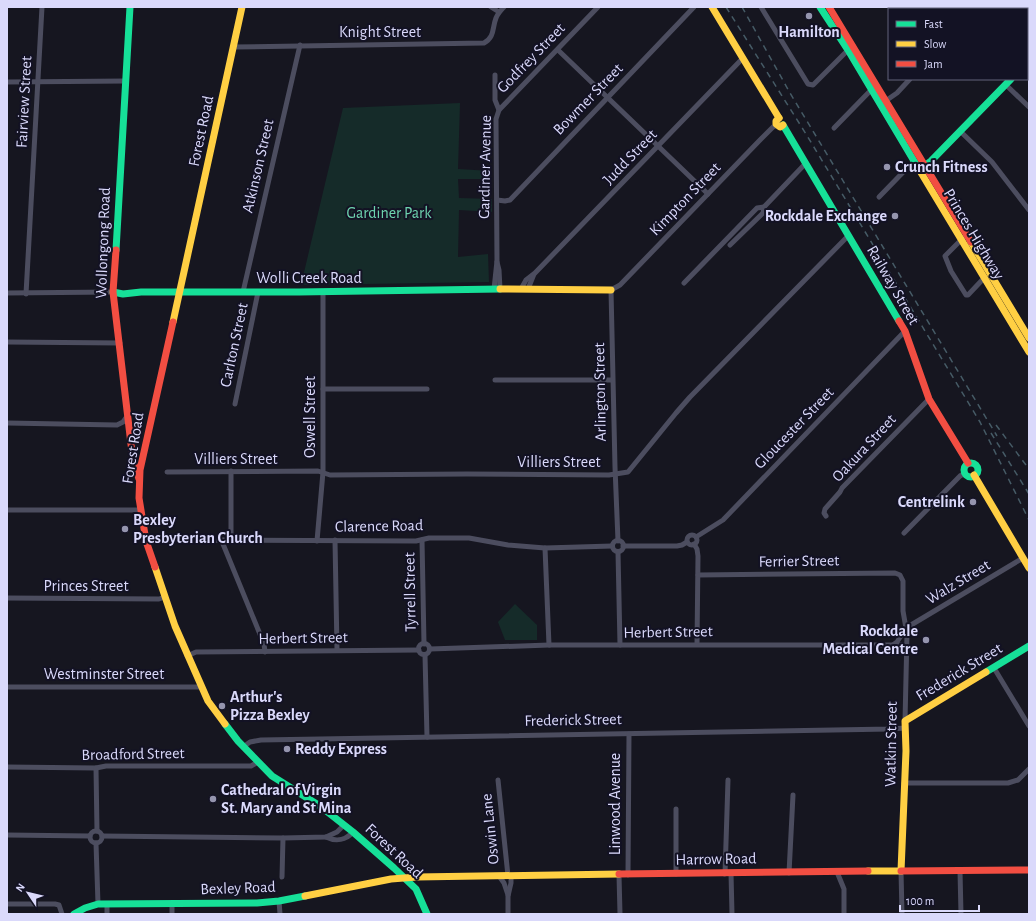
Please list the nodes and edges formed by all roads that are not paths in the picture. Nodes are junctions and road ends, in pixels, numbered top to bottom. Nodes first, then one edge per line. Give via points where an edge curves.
1 (42, 7) edge
2 (130, 7) edge
3 (242, 7) edge
4 (491, 7) edge
5 (504, 7) edge
6 (598, 7) edge
7 (694, 7) edge
8 (712, 7) edge
9 (761, 7) edge
10 (820, 7) edge
11 (829, 7) edge
12 (499, 12) junction
13 (300, 45) junction
14 (234, 47) junction
15 (850, 48) junction
16 (558, 50) junction
17 (742, 58) junction
18 (495, 74) dead end
19 (909, 80) edge
20 (126, 81) junction
21 (7, 82) edge
22 (38, 82) junction
23 (1008, 82) edge
24 (873, 87) junction
25 (607, 98) junction
26 (883, 103) junction
27 (1029, 107) edge
28 (499, 110) junction
29 (780, 123) junction
30 (834, 128) dead end
31 (960, 131) junction
32 (658, 147) junction
33 (914, 161) junction
34 (805, 164) junction
35 (922, 168) junction
36 (708, 194) junction
37 (879, 197) dead end
38 (497, 200) junction
39 (764, 207) junction
40 (1029, 210) edge
41 (848, 236) junction
42 (964, 238) junction
43 (730, 245) dead end
44 (987, 275) junction
45 (684, 283) dead end
46 (497, 289) junction
47 (524, 289) junction
48 (611, 290) junction
49 (113, 292) junction
50 (179, 292) junction
51 (242, 292) junction
52 (258, 292) junction
53 (323, 292) junction
54 (7, 293) edge
55 (26, 294) junction
56 (905, 331) junction
57 (1029, 338) edge
58 (7, 342) edge
59 (120, 343) junction
60 (1029, 352) edge
61 (495, 380) dead end
62 (612, 380) junction
63 (323, 389) junction
64 (427, 389) dead end
65 (929, 399) junction
66 (235, 404) dead end
67 (128, 415) junction
68 (7, 423) edge
69 (117, 425) junction
70 (128, 429) junction
71 (968, 463) junction
72 (231, 471) junction
73 (167, 472) dead end
74 (323, 472) junction
75 (965, 473) junction
76 (615, 475) junction
77 (974, 475) junction
78 (139, 479) junction
79 (7, 510) edge
80 (141, 510) junction
81 (826, 516) dead end
82 (904, 533) dead end
83 (696, 537) junction
84 (223, 540) junction
85 (231, 540) junction
86 (335, 540) junction
87 (422, 540) junction
88 (146, 541) junction
89 (317, 541) junction
90 (618, 541) junction
91 (687, 542) junction
92 (694, 544) junction
93 (612, 546) junction
94 (623, 546) junction
95 (545, 548) junction
96 (618, 552) junction
97 (1023, 558) junction
98 (1029, 568) edge
99 (698, 575) junction
100 (900, 575) joint
101 (165, 597) junction
102 (7, 598) edge
103 (906, 628) junction
104 (424, 644) junction
105 (697, 644) junction
106 (548, 645) junction
107 (893, 645) junction
108 (906, 645) junction
109 (620, 646) junction
110 (1029, 647) edge
111 (430, 649) junction
112 (337, 650) junction
113 (419, 650) junction
114 (265, 652) junction
115 (424, 655) junction
116 (187, 656) junction
117 (994, 668) junction
118 (7, 687) edge
119 (201, 687) junction
120 (905, 724) junction
121 (1029, 726) edge
122 (629, 734) junction
123 (426, 737) junction
124 (243, 747) junction
125 (258, 762) junction
126 (7, 767) edge
127 (96, 768) junction
128 (1029, 769) edge
129 (498, 780) dead end
130 (728, 780) dead end
131 (904, 783) junction
132 (792, 795) dead end
133 (676, 809) dead end
134 (344, 825) junction
135 (97, 831) junction
136 (353, 832) junction
137 (7, 835) edge
138 (90, 836) junction
139 (102, 836) junction
140 (326, 837) junction
141 (283, 838) junction
142 (96, 843) junction
143 (1029, 870) edge
144 (960, 871) junction
145 (837, 872) junction
146 (901, 872) junction
147 (788, 873) junction
148 (676, 874) junction
149 (728, 874) junction
150 (619, 875) junction
151 (628, 875) junction
152 (499, 876) junction
153 (510, 876) junction
154 (282, 877) dead end
155 (404, 878) junction
156 (508, 896) junction
157 (279, 901) junction
158 (7, 904) edge
159 (98, 904) junction
160 (107, 904) junction
161 (172, 904) junction
162 (62, 914) edge
163 (74, 914) edge
164 (107, 914) edge
165 (172, 914) edge
166 (280, 914) edge
167 (427, 914) edge
168 (508, 914) edge
169 (620, 914) edge
170 (732, 914) edge
171 (844, 914) edge
172 (902, 914) edge
173 (961, 914) edge

1 - 22 street, Fairview Street
2 - 20 main road, Wollongong Road
3 - 14 main road, Forest Road
4 - 12 street
5 - 12 street, Knight Street
6 - 16 street, Godfrey Street
7 - 25 street, Bowmer Street
8 - 17 main road, Railway Street
9 - 15 street via 807,83 811,85
10 - 15 main road, Princes Highway
11 - 15 main road, Princes Highway
12 - 13 street, Knight Street via 493,34 484,43
13 - 14 street, Knight Street
13 - 51 street, Atkinson Street
14 - 50 main road, Forest Road
15 - 24 main road, Princes Highway
16 - 25 street
16 - 28 street, Godfrey Street
17 - 29 main road, Railway Street
17 - 32 street, Judd Street
18 - 28 street, Gardiner Avenue via 495,100
19 - 26 street
20 - 22 street
20 - 49 main road, Wollongong Road
21 - 22 street
22 - 55 street, Fairview Street
23 - 27 street
23 - 31 main road
24 - 26 main road, Princes Highway
24 - 30 street
25 - 32 street
25 - 38 street, Bowmer Street via 510,200
26 - 33 main road, Princes Highway
26 - 35 main road, Princes Highway
28 - 38 street, Gardiner Avenue via 496,119
29 - 34 main road, Railway Street
29 - 36 street, Kimpton Street via 773,127
31 - 35 main road
31 - 40 street via 992,162
32 - 36 street
32 - 47 street, Judd Street via 526,280
33 - 35 main road, Princes Highway
33 - 37 street
34 - 39 street
34 - 41 main road, Railway Street
35 - 42 main road, Princes Highway
36 - 48 street, Kimpton Street via 620,285
38 - 46 street, Gardiner Avenue
39 - 43 street via 763,213
39 - 45 street via 757,208
41 - 56 main road, Railway Street
41 - 76 street, Villiers Street via 690,397 632,470
42 - 44 main road, Princes Highway
42 - 44 street via 945,257 966,295
44 - 57 main road, Princes Highway
44 - 60 main road, Princes Highway
46 - 47 main road, Wolli Creek Road
46 - 53 main road, Wolli Creek Road
47 - 48 main road, Wolli Creek Road
48 - 62 street, Arlington Street
49 - 50 main road, Wolli Creek Road
49 - 55 street, Wolli Creek Road
49 - 59 main road, Wollongong Road
50 - 51 main road, Wolli Creek Road
50 - 78 main road, Forest Road
51 - 52 main road, Wolli Creek Road
52 - 53 main road, Wolli Creek Road
52 - 66 street, Carlton Street
53 - 63 street, Oswell Street
54 - 55 street, Wolli Creek Road
56 - 65 main road, Railway Street
56 - 83 street, Gloucester Street via 723,520
58 - 59 street
59 - 67 main road, Wollongong Road
61 - 62 street
62 - 76 street, Arlington Street
63 - 64 street
63 - 74 street, Oswell Street
65 - 71 main road, Railway Street
65 - 81 street, Oakura Street via 842,488 824,509
67 - 69 street
67 - 70 main road, Wollongong Road
68 - 69 street
69 - 70 street
70 - 78 main road, Wollongong Road
71 - 75 main road via 964,469
71 - 77 main road via 977,467
72 - 73 street, Villiers Street
72 - 74 street, Villiers Street
72 - 85 street
74 - 76 street, Villiers Street via 330,476
74 - 89 street, Oswell Street
75 - 77 main road via 968,476
75 - 82 street
76 - 90 street, Arlington Street
77 - 97 main road
78 - 80 main road, Forest Road
79 - 80 street
80 - 88 main road, Forest Road
83 - 91 street via 690,535
83 - 92 street
84 - 85 street, Clarence Road
84 - 88 street, Clarence Road
84 - 114 street
85 - 89 street, Clarence Road
86 - 87 street, Clarence Road
86 - 89 street, Clarence Road
86 - 112 street
87 - 95 street, Clarence Road via 470,538 508,546
87 - 104 street, Tyrrell Street
88 - 101 main road, Forest Road
90 - 93 street
90 - 94 street via 622,542
91 - 92 street
91 - 94 street via 677,546
92 - 99 street via 697,549
93 - 95 street, Clarence Road
93 - 96 street
94 - 96 street
95 - 106 street
96 - 109 street
97 - 98 main road
97 - 103 street, Walz Street
99 - 100 street, Ferrier Street
99 - 105 street
100 - 103 street, Watkin Street via 903,581
101 - 102 street, Princes Street
101 - 116 main road, Forest Road
103 - 107 street
103 - 108 street, Watkin Street
104 - 111 street
104 - 113 street
105 - 107 street, Herbert Street
105 - 109 street, Herbert Street
106 - 109 street, Herbert Street
106 - 111 street, Herbert Street
107 - 108 street, Herbert Street
108 - 120 street, Watkin Street
110 - 117 main road, Frederick Street
111 - 115 street
112 - 113 street, Herbert Street
112 - 114 street, Herbert Street
113 - 115 street
114 - 116 street, Herbert Street via 196,652
115 - 123 street, Tyrrell Street
116 - 119 main road, Forest Road
117 - 120 main road, Frederick Street
117 - 121 street
118 - 119 street, Westminster Street
119 - 124 main road, Forest Road via 211,706
120 - 122 street, Frederick Street via 890,729
120 - 131 main road, Watkin Street
122 - 123 street, Frederick Street
122 - 151 street, Linwood Avenue
123 - 124 street, Frederick Street via 261,740 250,742
124 - 125 main road, Forest Road
125 - 127 street, Broadford Street via 251,766
125 - 134 main road, Forest Road via 276,779 320,806
126 - 127 street, Broadford Street
127 - 135 street
128 - 131 street via 1018,780 1008,783
129 - 153 street, Oswin Lane
130 - 149 street
131 - 146 main road, Watkin Street
132 - 147 street
133 - 148 street
134 - 136 main road, Forest Road
134 - 140 street
135 - 138 street via 92,832
135 - 139 street via 102,833
136 - 140 street via 343,839 331,840
136 - 155 main road, Forest Road
137 - 138 street
138 - 142 street
139 - 141 street
139 - 142 street
140 - 141 street
141 - 154 street
142 - 159 street
143 - 144 main road, Harrow Road
144 - 146 main road, Harrow Road
144 - 173 street
145 - 146 main road, Harrow Road
145 - 147 main road, Harrow Road
145 - 171 street via 844,889
146 - 172 street, Watkin Street
147 - 149 main road, Harrow Road
148 - 149 main road, Harrow Road
148 - 151 main road, Harrow Road
149 - 170 street
150 - 151 main road, Harrow Road
150 - 153 main road, Harrow Road
150 - 169 street
152 - 153 main road, Harrow Road
152 - 155 main road, Harrow Road
152 - 156 street
153 - 156 street, Oswin Lane
155 - 157 main road, Bexley Road
155 - 167 main road, Forest Road via 418,893
156 - 168 street
157 - 161 main road, Bexley Road
157 - 166 street
158 - 162 street via 60,904
159 - 160 main road, Bexley Road
159 - 163 main road, Bexley Road
160 - 161 main road, Bexley Road
160 - 164 street
161 - 165 street

